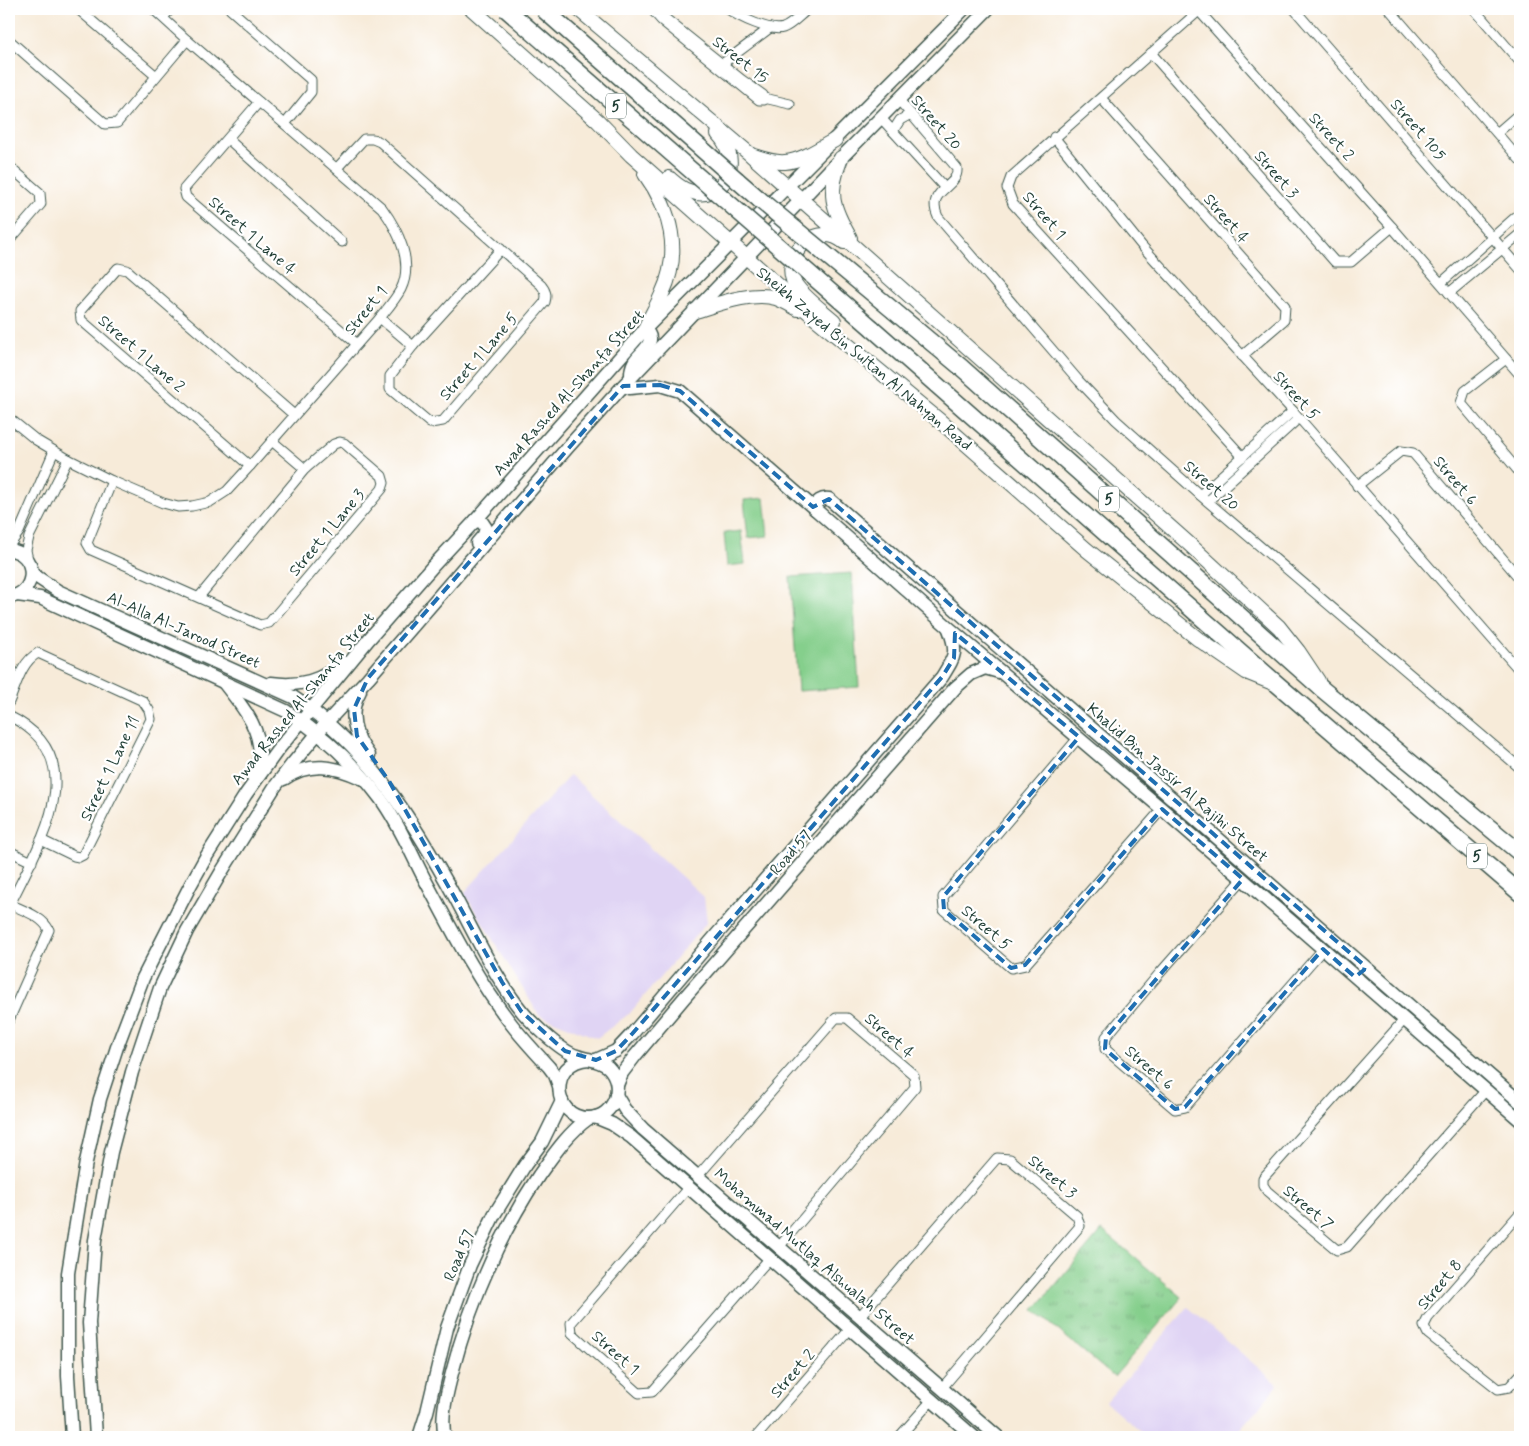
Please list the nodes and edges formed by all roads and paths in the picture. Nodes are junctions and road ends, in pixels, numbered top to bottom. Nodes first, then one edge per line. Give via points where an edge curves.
1 (78, 9) edge
2 (153, 9) edge
3 (171, 9) edge
4 (230, 9) edge
5 (472, 9) edge
6 (506, 9) edge
7 (543, 9) edge
8 (578, 9) edge
9 (728, 9) edge
10 (808, 9) edge
11 (964, 9) edge
12 (988, 9) edge
13 (1294, 9) edge
14 (1390, 9) edge
15 (1474, 9) edge
16 (652, 10) edge
17 (1200, 10) edge
18 (163, 18) junction
19 (770, 28) junction
20 (945, 28) junction
21 (9, 40) edge
22 (187, 40) junction
23 (956, 40) junction
24 (1151, 53) junction
25 (1520, 62) edge
26 (642, 63) junction
27 (722, 64) junction
28 (156, 76) junction
29 (764, 98) junction
30 (1101, 98) junction
31 (898, 99) junction
32 (260, 102) junction
33 (790, 104) dead end
34 (1520, 113) edge
35 (911, 114) junction
36 (880, 117) junction
37 (598, 121) junction
38 (285, 124) junction
39 (893, 131) junction
40 (1497, 133) junction
41 (1054, 137) junction
42 (228, 139) junction
43 (836, 140) junction
44 (631, 155) junction
45 (751, 155) junction
46 (841, 158) junction
47 (1520, 160) edge
48 (9, 166) edge
49 (337, 168) junction
50 (787, 188) junction
51 (945, 188) junction
52 (801, 200) junction
53 (1520, 213) edge
54 (1392, 227) junction
55 (1520, 234) edge
56 (1492, 237) junction
57 (9, 242) edge
58 (342, 242) dead end
59 (731, 244) junction
60 (856, 248) junction
61 (501, 249) junction
62 (1503, 249) junction
63 (746, 257) junction
64 (1520, 269) edge
65 (1441, 283) junction
66 (1449, 293) junction
67 (695, 310) junction
68 (814, 317) junction
69 (380, 318) junction
70 (645, 329) junction
71 (357, 344) junction
72 (413, 346) junction
73 (1242, 356) junction
74 (1506, 359) junction
75 (983, 361) junction
76 (1520, 375) edge
77 (627, 382) junction
78 (294, 415) junction
79 (1296, 415) junction
80 (9, 418) edge
81 (940, 421) junction
82 (272, 441) junction
83 (54, 451) junction
84 (1243, 457) junction
85 (68, 459) junction
86 (250, 466) junction
87 (304, 469) junction
88 (1520, 473) edge
89 (112, 482) junction
90 (1357, 486) junction
91 (1204, 498) junction
92 (815, 509) junction
93 (475, 521) junction
94 (9, 548) edge
95 (29, 563) junction
96 (1520, 579) edge
97 (13, 596) edge
98 (200, 597) junction
99 (423, 614) junction
100 (948, 627) junction
101 (369, 639) junction
102 (1520, 671) edge
103 (1006, 675) junction
104 (368, 678) junction
105 (942, 678) junction
106 (223, 681) junction
107 (260, 681) junction
108 (1277, 684) junction
109 (955, 688) junction
110 (1322, 689) junction
111 (9, 702) edge
112 (312, 710) junction
113 (9, 716) edge
114 (302, 721) junction
115 (327, 722) junction
116 (318, 733) junction
117 (1079, 737) junction
118 (1520, 768) edge
119 (367, 781) junction
120 (274, 788) junction
121 (246, 794) junction
122 (398, 802) junction
123 (1466, 806) junction
124 (1162, 808) junction
125 (1520, 838) edge
126 (41, 840) junction
127 (9, 851) edge
128 (1520, 853) edge
129 (32, 862) junction
130 (1243, 879) junction
131 (1520, 893) edge
132 (10, 906) edge
133 (458, 940) junction
134 (1323, 949) junction
135 (1364, 966) junction
136 (1355, 977) junction
137 (1385, 983) junction
138 (672, 987) junction
139 (1373, 993) junction
140 (684, 998) junction
141 (660, 1001) junction
142 (516, 1004) junction
143 (673, 1011) junction
144 (9, 1020) edge
145 (1404, 1020) junction
146 (593, 1060) junction
147 (559, 1086) junction
148 (617, 1090) junction
149 (1486, 1090) junction
150 (562, 1101) junction
151 (1520, 1102) edge
152 (592, 1117) junction
153 (1520, 1120) edge
154 (698, 1177) junction
155 (688, 1188) junction
156 (1520, 1213) edge
157 (779, 1247) junction
158 (769, 1259) junction
159 (470, 1265) junction
160 (487, 1271) junction
161 (860, 1316) junction
162 (850, 1329) junction
163 (886, 1339) junction
164 (876, 1351) junction
165 (908, 1358) junction
166 (896, 1370) junction
167 (1520, 1375) edge
168 (942, 1388) junction
169 (932, 1400) junction
170 (95, 1413) junction
171 (72, 1437) edge
172 (96, 1437) edge
173 (100, 1437) edge
174 (419, 1437) edge
175 (445, 1437) edge
176 (756, 1437) edge
177 (899, 1437) edge
178 (974, 1437) edge
179 (998, 1437) edge

1 - 28 street
2 - 18 street, Street 1
3 - 18 street
4 - 38 street via 311,80 311,92
5 - 37 main road, Sheikh Zayed Bin Sultan Al Nahyan Road
6 - 108 highway, Sheikh Zayed Bin Sultan Al Nahyan Road / 5, bridge
7 - 110 highway, 5, bridge via 760,200 984,388
8 - 26 main road
9 - 19 street
10 - 19 street via 788,26
11 - 20 street, Awad Rashed Al-Shanfa Street
12 - 23 street, Awad Rashed Al-Shanfa Street
13 - 56 street, Street 105
14 - 40 street
15 - 25 street
16 - 27 street, Street 15
16 - 29 street, Street 15 via 759,100
17 - 24 street, Street 1
17 - 54 street, Street 2
18 - 22 street, Street 1
19 - 27 street
20 - 23 street via 946,36
20 - 43 street, Awad Rashed Al-Shanfa Street
21 - 28 street via 105,124 117,122
22 - 28 street
22 - 32 street, Street 1
23 - 31 street, Awad Rashed Al-Shanfa Street
24 - 30 street, Street 1
24 - 54 street, Street 3 via 1335,262 1351,262
26 - 37 main road via 724,141 731,162 726,179 710,192 688,191
26 - 45 main road
27 - 29 street, Street 15
29 - 33 street
30 - 41 street, Street 1
30 - 73 street, Street 4 via 1285,306 1284,320
31 - 35 street, Street 20
31 - 36 street, Awad Rashed Al-Shanfa Street
32 - 38 street, Street 1
32 - 42 street, Street 1 Lane 4
34 - 40 street
35 - 39 street via 900,120
35 - 51 street, Street 20 via 957,168 956,177
36 - 39 street
36 - 46 street, Awad Rashed Al-Shanfa Street
37 - 44 main road, Sheikh Zayed Bin Sultan Al Nahyan Road
38 - 49 street, Street 1
39 - 51 street
40 - 47 street
41 - 73 street, Street 5 via 1142,246
41 - 84 street, Street 1 via 1011,176 1007,188 1012,204
42 - 58 street
42 - 71 street, Street 1 Lane 4 via 184,188 186,197
43 - 45 main road via 785,162
43 - 50 street, Awad Rashed Al-Shanfa Street
44 - 59 main road, Sheikh Zayed Bin Sultan Al Nahyan Road
44 - 70 main road via 664,205 673,239 671,264 663,293
45 - 50 main road
46 - 52 street, Awad Rashed Al-Shanfa Street
46 - 60 main road via 834,175 832,194 836,212
48 - 57 street via 40,193 41,204
49 - 61 street, Street 1 Lane 5 via 364,139 380,142
49 - 69 street, Street 1 via 382,208 401,239 405,257 402,287
50 - 52 main road
50 - 59 street, Awad Rashed Al-Shanfa Street
51 - 91 street, Street 20 via 935,203 936,213 942,221 1097,401
52 - 60 main road
52 - 63 street, Awad Rashed Al-Shanfa Street
53 - 56 street
54 - 65 street, Street 2
55 - 62 street
56 - 62 street, Street 105
56 - 65 street
59 - 63 main road, Sheikh Zayed Bin Sultan Al Nahyan Road
59 - 70 street, Awad Rashed Al-Shanfa Street
60 - 75 main road
61 - 72 street, Street 1 Lane 5
61 - 72 street, Street 1 Lane 5 via 542,285 545,302 443,421 430,423 390,388 390,376
62 - 64 street, Street 105
62 - 66 street
63 - 67 street, Awad Rashed Al-Shanfa Street
63 - 68 main road, Sheikh Zayed Bin Sultan Al Nahyan Road
65 - 66 street, Street 2
66 - 74 street, Street 2
67 - 68 main road via 761,296 776,298
67 - 77 street, Awad Rashed Al-Shanfa Street
68 - 81 main road, Sheikh Zayed Bin Sultan Al Nahyan Road
69 - 71 street, Street 1
69 - 72 street
70 - 77 street via 650,341 634,361
70 - 93 street, Awad Rashed Al-Shanfa Street
71 - 78 street, Street 1
73 - 79 street, Street 5
74 - 76 street, Street 2
74 - 88 street via 1465,391 1461,403
75 - 81 main road via 841,240 816,236 798,247 791,271 797,288
75 - 110 main road via 1280,628
77 - 92 street, Khalid Bin Jassir Al Rajihi Street via 630,388 660,385 680,391
77 - 99 street, Awad Rashed Al-Shanfa Street
78 - 82 street, Street 1
78 - 86 street, Street 1 Lane 2 via 127,270 118,268 80,311 81,320
79 - 84 street
79 - 90 street, Street 5
79 - 91 street
80 - 83 street, Street 1
81 - 108 main road, Sheikh Zayed Bin Sultan Al Nahyan Road via 1176,623 1246,672
82 - 86 street, Street 1
82 - 87 street
83 - 85 street, Street 1
83 - 94 street
84 - 91 street
85 - 89 street, Street 1
85 - 95 street via 29,537 26,550
86 - 89 street, Street 1 via 227,491 210,502 192,506 163,503
87 - 98 street, Street 1 Lane 3
87 - 98 street, Street 1 Lane 3 via 340,442 382,476 384,483 269,623 260,625
89 - 98 street, Street 1 Lane 3 via 87,542 91,550
90 - 96 street, Street 6 via 1401,451 1413,453
90 - 102 street, Street 5
91 - 118 street, Street 20
92 - 100 street, Khalid Bin Jassir Al Rajihi Street
92 - 135 street, Khalid Bin Jassir Al Rajihi Street via 820,500 829,500
93 - 99 street via 482,522 486,532 436,592
93 - 101 street, Awad Rashed Al-Shanfa Street
94 - 95 street, Al-Alla Al-Jarood Street
95 - 97 street via 30,580 26,589
95 - 107 street, Al-Alla Al-Jarood Street via 34,575 58,591
97 - 106 street, Al-Alla Al-Jarood Street via 40,598
99 - 104 street, Awad Rashed Al-Shanfa Street
100 - 103 street, Khalid Bin Jassir Al Rajihi Street
100 - 105 street, Road 57 via 954,644 954,658
101 - 107 street via 319,678 288,685
101 - 112 street, Awad Rashed Al-Shanfa Street
103 - 109 street, Road 57 via 985,668 971,674
103 - 117 street, Khalid Bin Jassir Al Rajihi Street
104 - 115 street, Awad Rashed Al-Shanfa Street
104 - 122 street via 355,702 355,730 364,749 389,781
105 - 109 street via 950,677 956,684
105 - 138 street, Road 57
106 - 114 street, Al-Alla Al-Jarood Street
106 - 121 street via 255,726 259,762
107 - 112 street, Al-Alla Al-Jarood Street
108 - 131 highway, Sheikh Zayed Bin Sultan Al Nahyan Road / 5
109 - 140 street, Road 57
110 - 123 highway, 5
111 - 126 street, Street 1 Lane 11 via 24,666 38,653 142,701 149,710 151,719 84,855 74,856
112 - 114 street, Awad Rashed Al-Shanfa Street
112 - 115 street, Al-Alla Al-Jarood Street
113 - 126 street via 36,734 56,777 51,814
114 - 116 street, Al-Alla Al-Jarood Street
114 - 121 street, Awad Rashed Al-Shanfa Street
115 - 116 street, Awad Rashed Al-Shanfa Street
115 - 122 street via 362,756
116 - 119 street
116 - 120 street, Awad Rashed Al-Shanfa Street
117 - 124 street, Khalid Bin Jassir Al Rajihi Street
117 - 124 street, Street 5 via 943,897 944,910 1011,968 1025,965
119 - 120 street via 340,769 316,766 297,772
119 - 133 street via 386,808
120 - 170 street, Awad Rashed Al-Shanfa Street via 188,930 160,988 132,1072 111,1152 95,1240 88,1323
121 - 171 street, Awad Rashed Al-Shanfa Street via 191,884 143,978 100,1099 68,1273 68,1376
122 - 142 street
123 - 125 highway
123 - 128 highway, 5
124 - 130 street, Khalid Bin Jassir Al Rajihi Street
126 - 129 street
127 - 129 street
129 - 132 street
130 - 134 street, Khalid Bin Jassir Al Rajihi Street
130 - 134 street, Street 6 via 1106,1037 1105,1049 1175,1109 1185,1107
132 - 144 street via 41,920 49,930
133 - 142 street via 465,935 469,938 503,996
133 - 147 street via 508,1020 549,1067
134 - 136 street, Khalid Bin Jassir Al Rajihi Street
135 - 136 street via 1364,970
135 - 137 street, Khalid Bin Jassir Al Rajihi Street
136 - 139 street, Khalid Bin Jassir Al Rajihi Street
137 - 139 street via 1376,985
137 - 151 street, Khalid Bin Jassir Al Rajihi Street
138 - 140 street via 676,997
138 - 141 street, Road 57
139 - 145 street, Khalid Bin Jassir Al Rajihi Street
140 - 143 street, Road 57
141 - 143 street via 667,1002
141 - 146 street, Road 57 via 616,1051
142 - 146 street via 565,1050
143 - 148 street, Road 57 via 622,1073
145 - 149 street, Khalid Bin Jassir Al Rajihi Street
145 - 149 street, Street 7 via 1263,1178 1267,1191 1281,1203 1337,1250 1347,1247
146 - 147 street via 578,1061 569,1066
146 - 148 street via 612,1071
147 - 150 street
148 - 152 street via 609,1109
148 - 154 street, Mohammad Mutlaq Alshualah Street via 624,1110
149 - 153 street, Khalid Bin Jassir Al Rajihi Street
150 - 152 street via 573,1113
150 - 159 street, Road 57 via 542,1142 494,1215
152 - 155 street, Mohammad Mutlaq Alshualah Street via 612,1124 631,1137
152 - 160 street, Road 57 via 577,1126 530,1189
154 - 157 street, Mohammad Mutlaq Alshualah Street
154 - 157 street, Street 4 via 836,1018 848,1018 914,1076 915,1087
155 - 158 street, Mohammad Mutlaq Alshualah Street
155 - 158 street, Street 1 via 572,1323 572,1333 639,1393 652,1392
156 - 167 street, Street 8 via 1424,1326 1428,1334 1498,1389 1509,1387
157 - 161 street, Mohammad Mutlaq Alshualah Street
158 - 162 street, Mohammad Mutlaq Alshualah Street
159 - 160 street via 478,1271
159 - 174 street, Road 57 via 447,1328
160 - 175 street, Road 57 via 456,1357 443,1424
161 - 163 street, Mohammad Mutlaq Alshualah Street
161 - 168 street, Street 3 via 997,1158 1010,1159 1077,1216 1080,1226
162 - 164 street, Mohammad Mutlaq Alshualah Street
162 - 176 street, Street 2
163 - 164 street via 887,1350 882,1353
163 - 165 street, Mohammad Mutlaq Alshualah Street
164 - 166 street, Mohammad Mutlaq Alshualah Street
165 - 166 street via 898,1360
165 - 168 street, Mohammad Mutlaq Alshualah Street
166 - 169 street, Mohammad Mutlaq Alshualah Street
168 - 179 street, Mohammad Mutlaq Alshualah Street
169 - 177 street
169 - 178 street, Mohammad Mutlaq Alshualah Street
170 - 172 street, Awad Rashed Al-Shanfa Street
170 - 173 street

